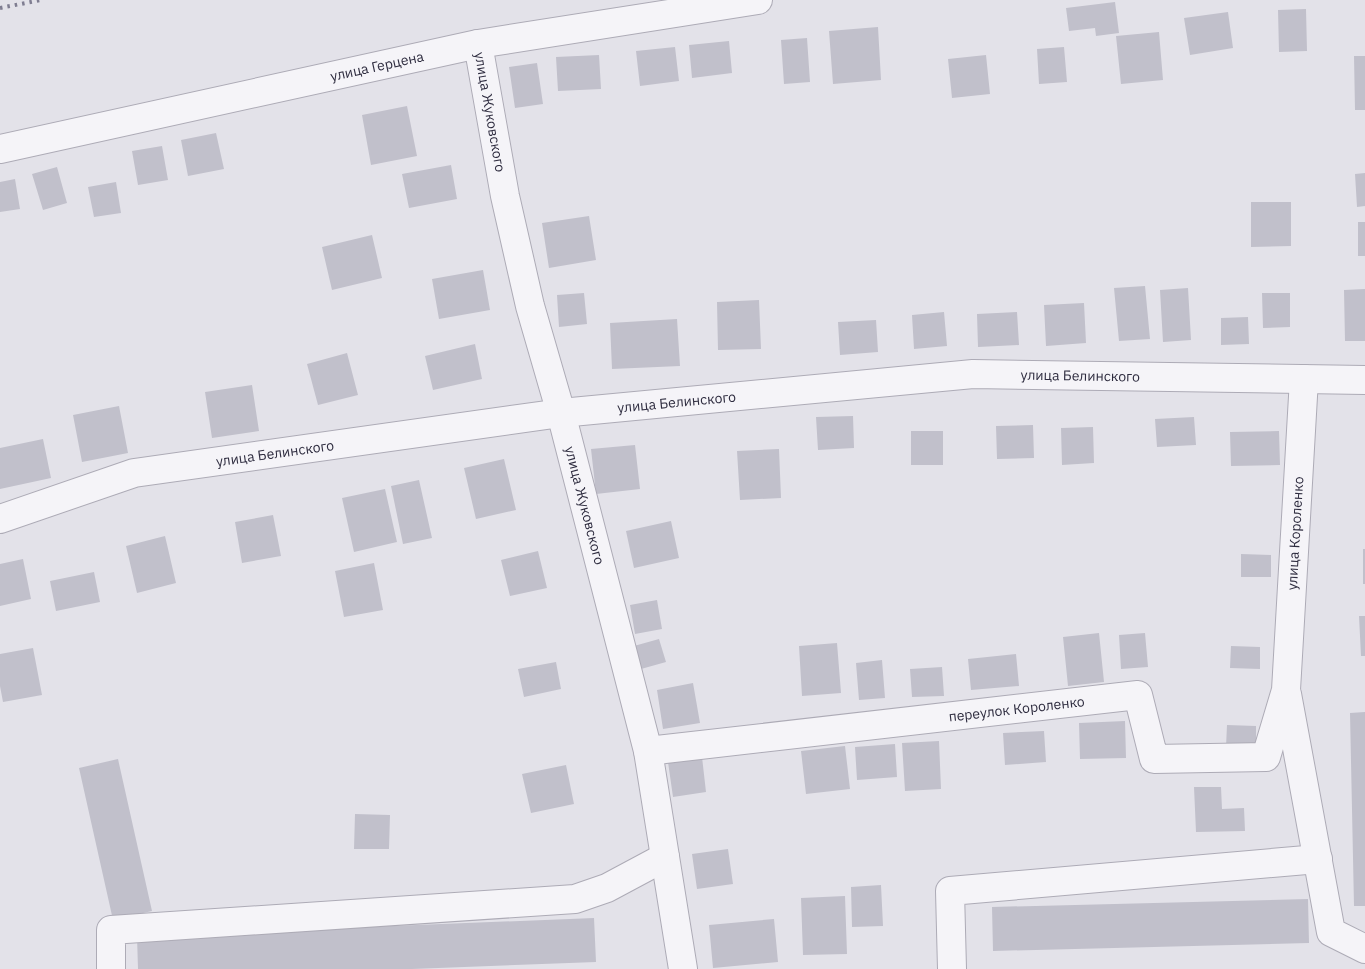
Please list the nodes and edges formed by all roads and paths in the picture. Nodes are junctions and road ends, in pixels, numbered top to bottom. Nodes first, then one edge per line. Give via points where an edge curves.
1 (758, 0) edge
2 (478, 44) junction
3 (0, 149) edge
4 (1304, 379) junction
5 (1365, 380) edge
6 (561, 413) junction
7 (0, 519) edge
8 (1286, 690) junction
9 (648, 751) junction
10 (665, 857) junction
11 (1318, 859) junction
12 (1365, 949) edge
13 (111, 969) edge
14 (684, 969) edge
15 (952, 969) edge

1 - 2 street, улица Герцена
2 - 3 street, улица Герцена
2 - 6 street, улица Жуковского via 505,196 530,306
4 - 5 street, улица Белинского
4 - 6 street, улица Белинского via 973,374
4 - 8 street, улица Короленко
6 - 7 street, улица Белинского via 134,473
6 - 9 street, улица Жуковского
8 - 9 street, переулок Короленко via 1266,757 1154,759 1138,695
8 - 11 street
9 - 10 street, улица Жуковского
10 - 13 street via 607,888 575,899 111,930
10 - 14 street, улица Жуковского
11 - 12 street via 1331,932
11 - 15 street via 950,891

